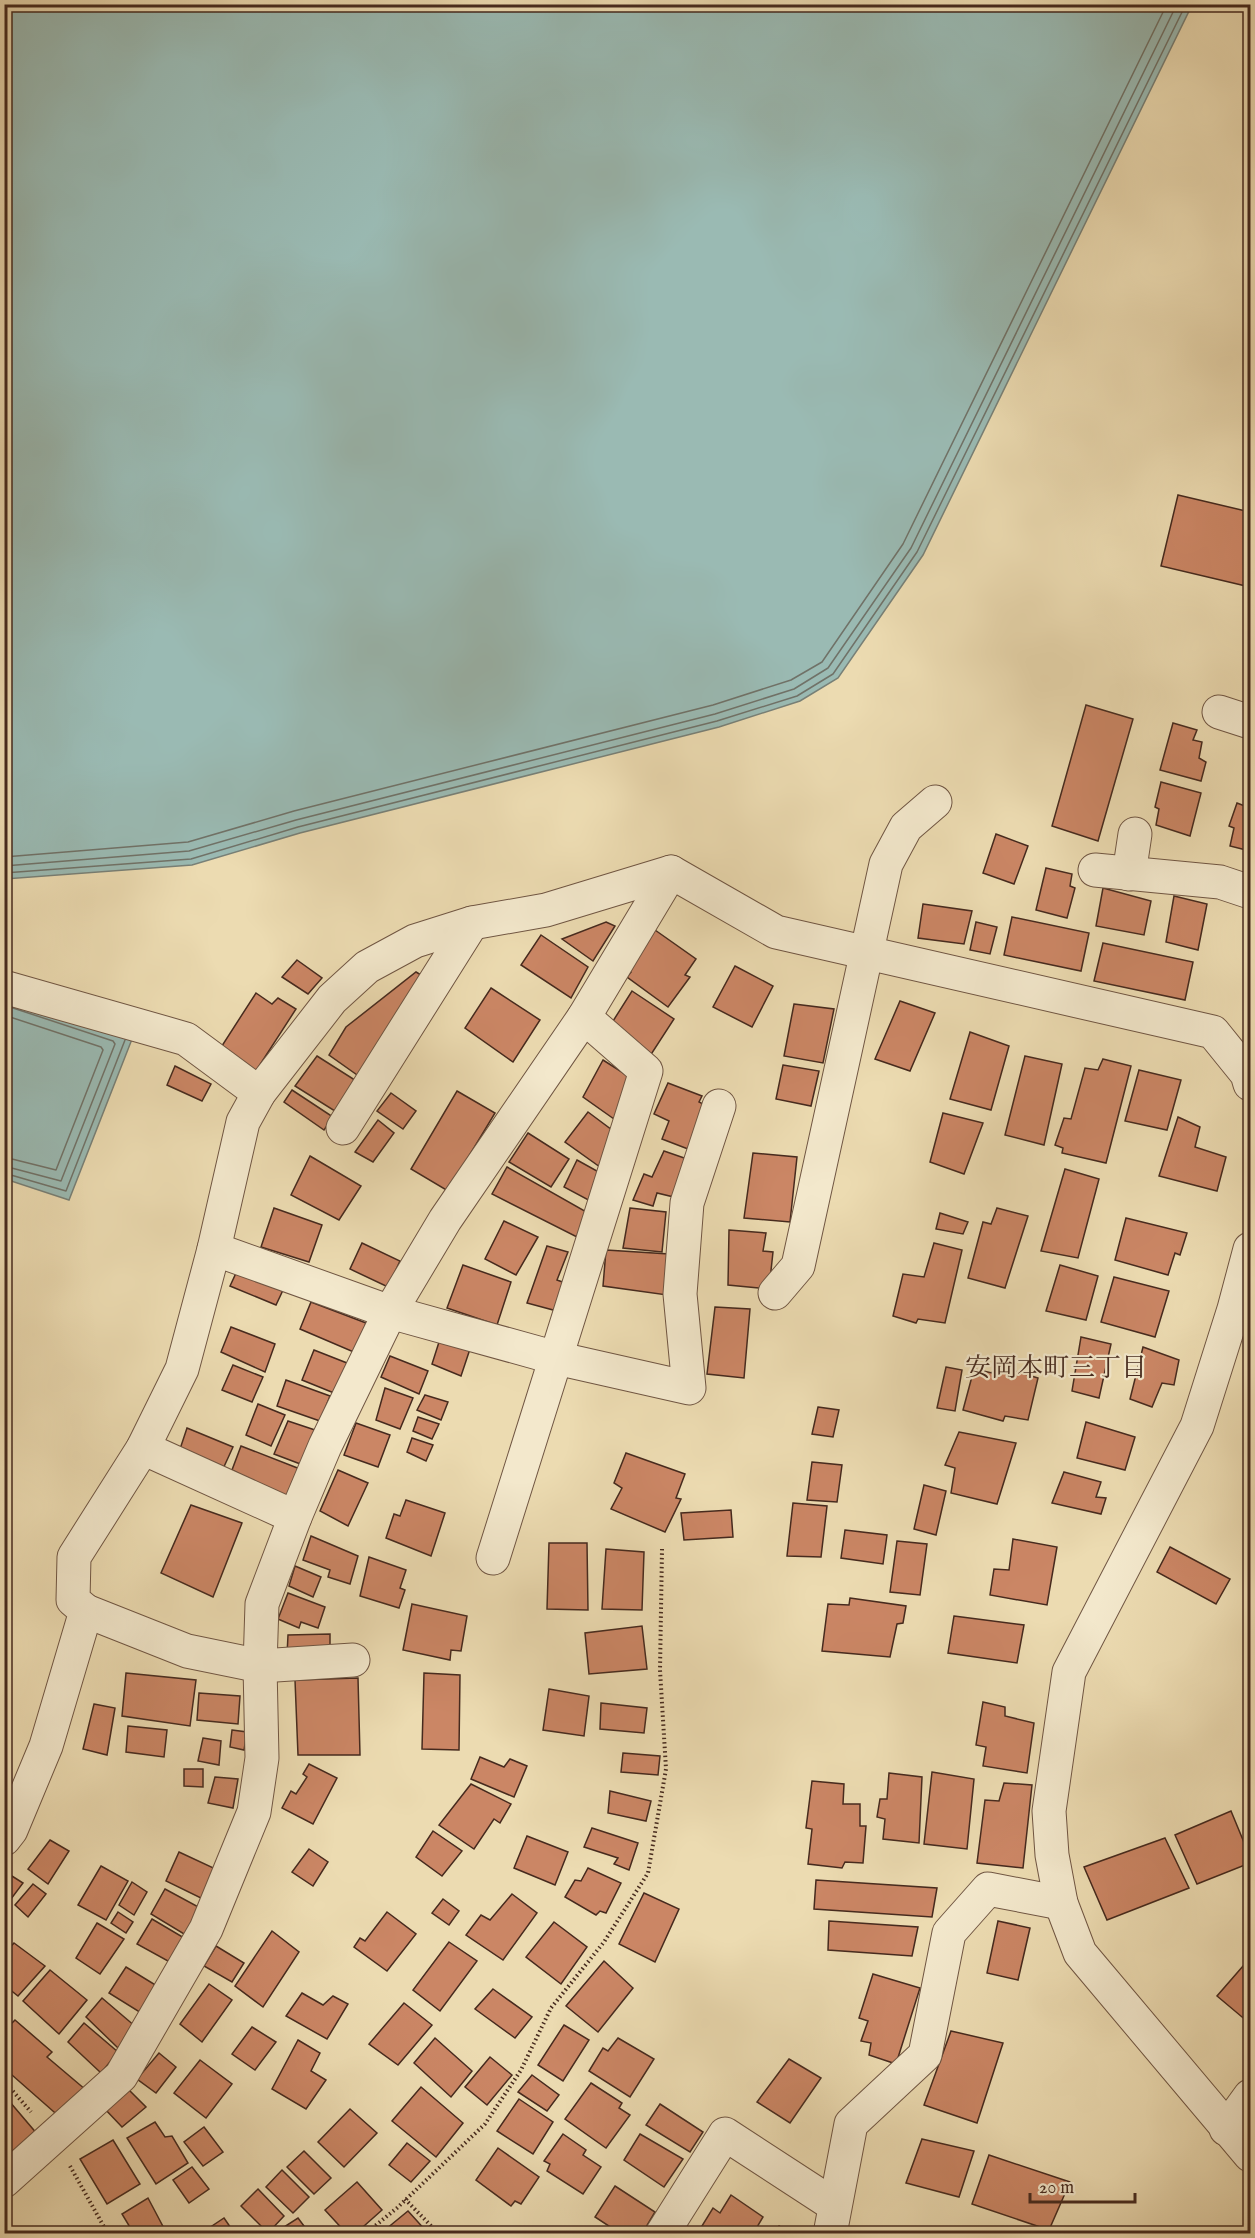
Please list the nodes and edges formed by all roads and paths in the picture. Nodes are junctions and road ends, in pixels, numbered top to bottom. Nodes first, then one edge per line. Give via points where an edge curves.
1 (1219, 712) dead end
2 (1251, 722) edge
3 (935, 802) dead end
4 (1135, 834) dead end
5 (1095, 870) dead end
6 (671, 872) junction
7 (1129, 874) junction
8 (1251, 892) edge
9 (472, 922) junction
10 (865, 954) junction
11 (4, 987) edge
12 (584, 1017) junction
13 (1251, 1084) edge
14 (259, 1093) junction
15 (719, 1106) dead end
16 (343, 1128) dead end
17 (214, 1249) junction
18 (1251, 1249) edge
19 (775, 1293) dead end
20 (390, 1312) junction
21 (556, 1358) junction
22 (143, 1448) junction
23 (295, 1517) junction
24 (662, 1549) dead end
25 (493, 1558) dead end
26 (86, 1611) junction
27 (353, 1660) dead end
28 (260, 1666) junction
29 (4, 1839) edge
30 (1061, 1903) junction
31 (1251, 2096) edge
32 (1226, 2129) junction
33 (1251, 2155) edge
34 (4, 2181) edge
35 (405, 2199) junction
36 (832, 2219) edge
37 (365, 2234) edge
38 (434, 2234) edge
39 (662, 2234) edge

1 - 2 street
3 - 10 street via 906,827 885,864
4 - 7 street
5 - 7 street
6 - 9 street via 546,910
6 - 10 street via 776,932
6 - 12 street
7 - 8 street via 1220,882
9 - 14 street via 415,941 367,967 332,999
9 - 16 street
10 - 13 street via 1213,1032
10 - 19 street via 798,1266
11 - 14 street via 186,1039
12 - 20 street via 445,1220
12 - 21 street via 646,1071
14 - 17 street via 243,1122
15 - 21 street via 687,1203 680,1294 689,1388
17 - 20 street
17 - 22 street via 182,1369
18 - 30 street via 1197,1426 1069,1672 1049,1811
20 - 21 street
20 - 23 street
21 - 25 street
22 - 23 street
22 - 26 street via 75,1557 73,1600
23 - 28 street via 262,1604
24 - 35 path via 660,1670 666,1768 648,1873 604,1942 551,2008 521,2070 485,2124
26 - 28 street via 187,1651
26 - 29 street via 46,1746
27 - 28 street
28 - 34 street via 262,1758 254,1812 206,1929 121,2076
30 - 32 street via 1080,1953
30 - 36 street via 988,1889 949,1932 925,2055 851,2124
31 - 32 street
32 - 33 street
35 - 37 path
35 - 38 path via 435,2230
36 - 39 street via 725,2134

